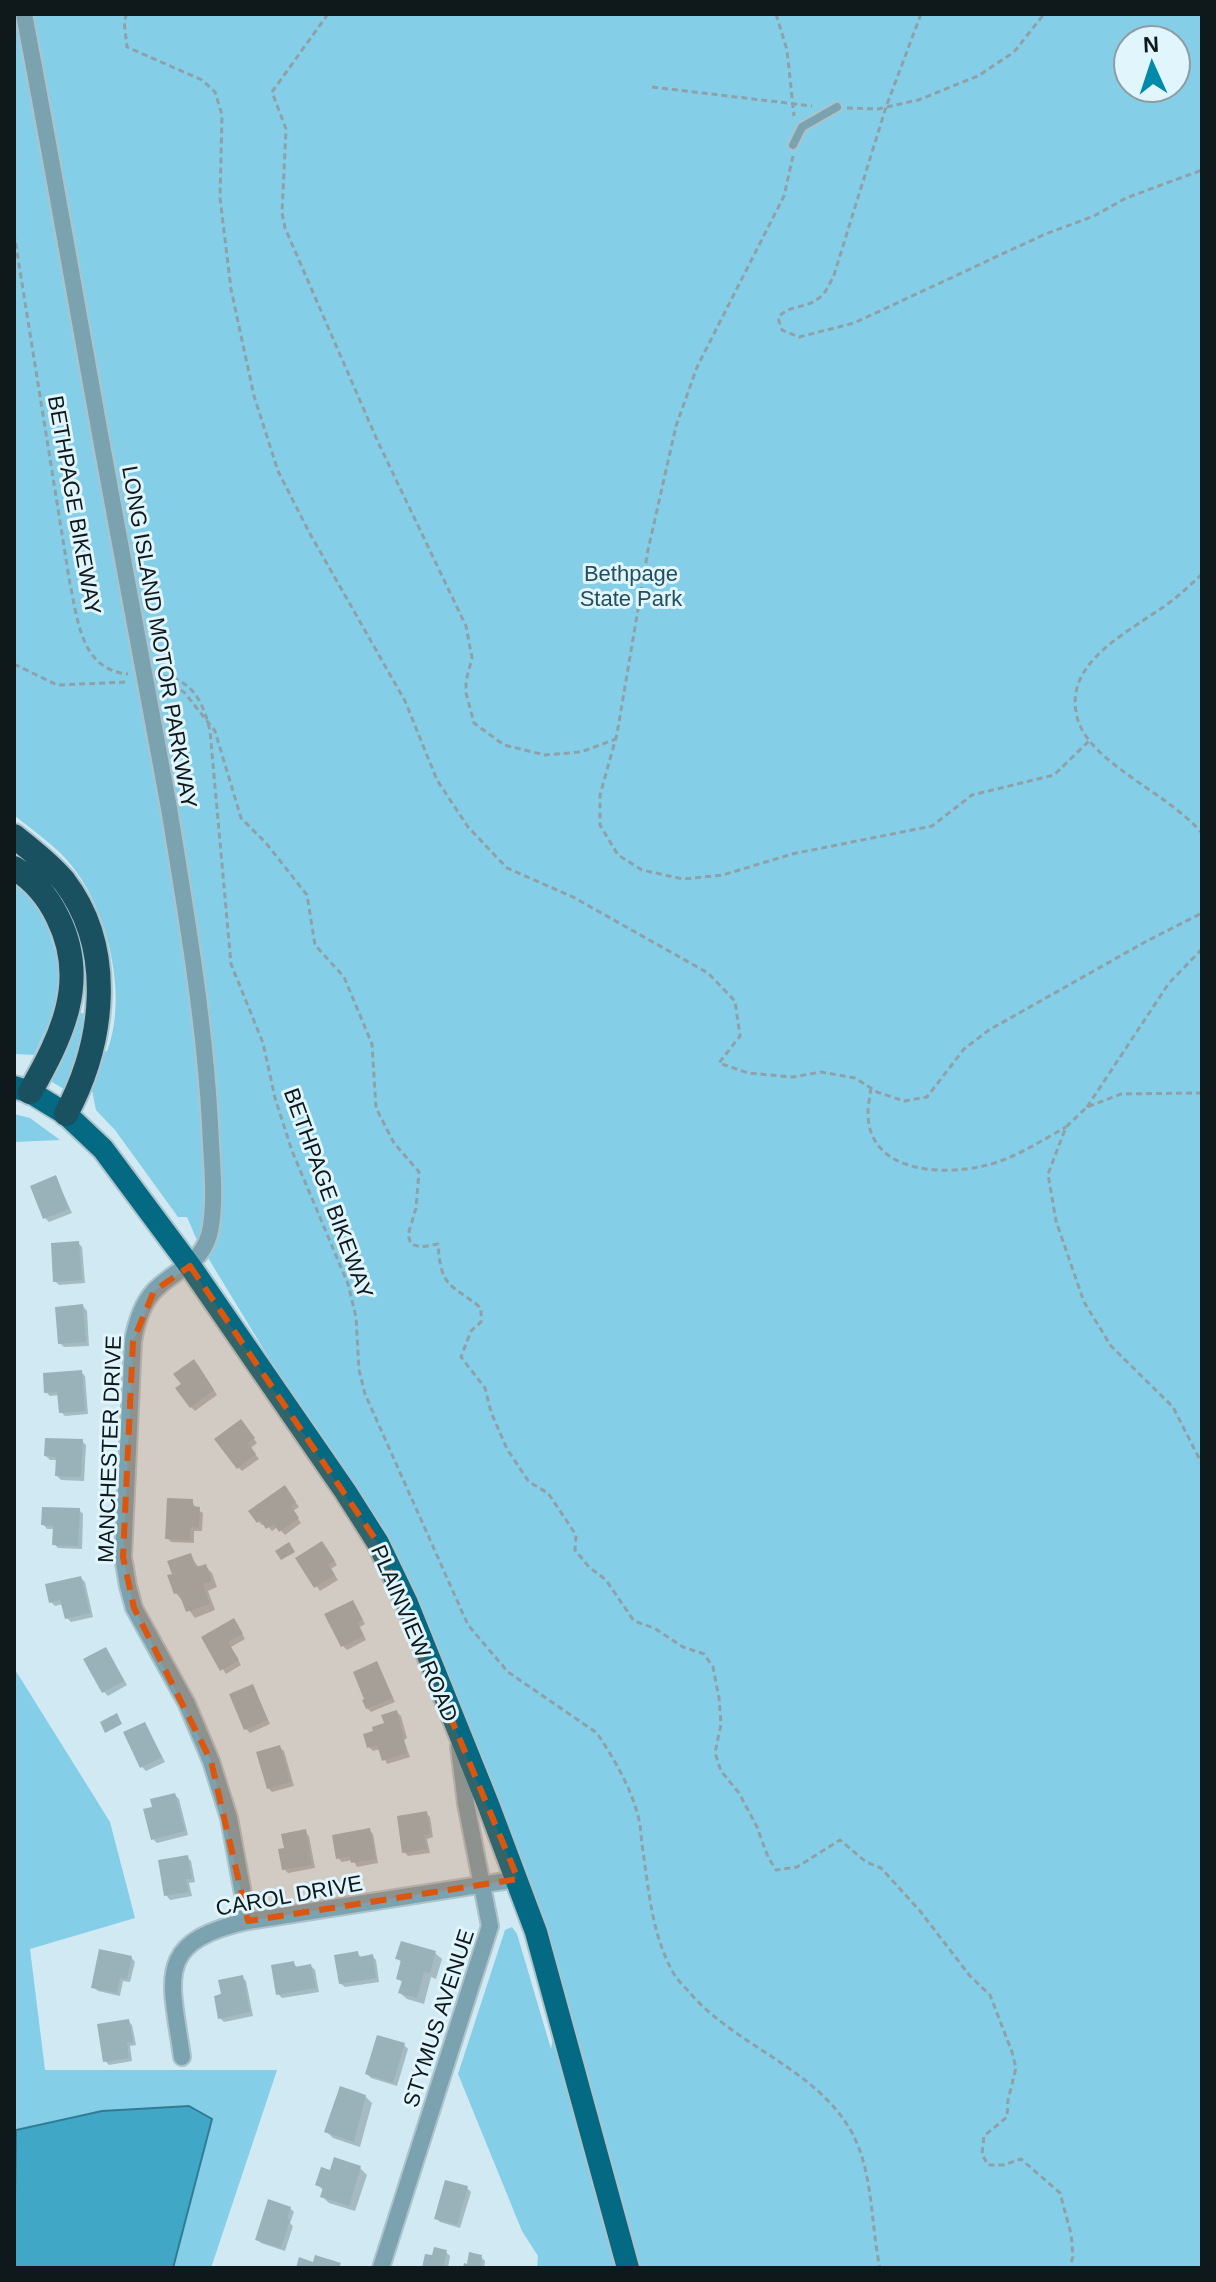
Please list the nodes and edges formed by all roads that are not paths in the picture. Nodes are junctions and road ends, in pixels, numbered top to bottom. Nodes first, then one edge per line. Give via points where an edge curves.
1 (24, 14) edge
2 (837, 107) road end
3 (793, 145) road end
4 (14, 836) edge
5 (14, 868) edge
6 (22, 1090) edge
7 (66, 1114) junction
8 (190, 1266) junction
9 (457, 1730) junction
10 (518, 1879) junction
11 (483, 1884) junction
12 (248, 1921) junction
13 (182, 2057) dead end
14 (381, 2268) edge
15 (628, 2268) edge

1 - 8 street, LONG ISLAND MOTOR PARKWAY via 196,970 207,1062 213,1206 206,1242
2 - 3 lane via 802,127
4 - 7 highway via 63,881 94,947 97,1022
5 - 6 highway via 53,907 68,943 73,978 56,1043
6 - 7 main road, PLAINVIEW ROAD
7 - 8 main road, PLAINVIEW ROAD via 103,1149
8 - 9 main road, PLAINVIEW ROAD via 378,1543
8 - 12 street, MANCHESTER DRIVE via 154,1291 135,1326 123,1557 134,1608 187,1704 211,1761 229,1818
9 - 10 main road, PLAINVIEW ROAD
9 - 11 street, STYMUS AVENUE
10 - 11 street, CAROL DRIVE
10 - 15 main road, PLAINVIEW ROAD
11 - 12 street, CAROL DRIVE
11 - 14 street, STYMUS AVENUE via 490,1926
12 - 13 street, CAROL DRIVE via 193,1940 177,1963 172,1991

